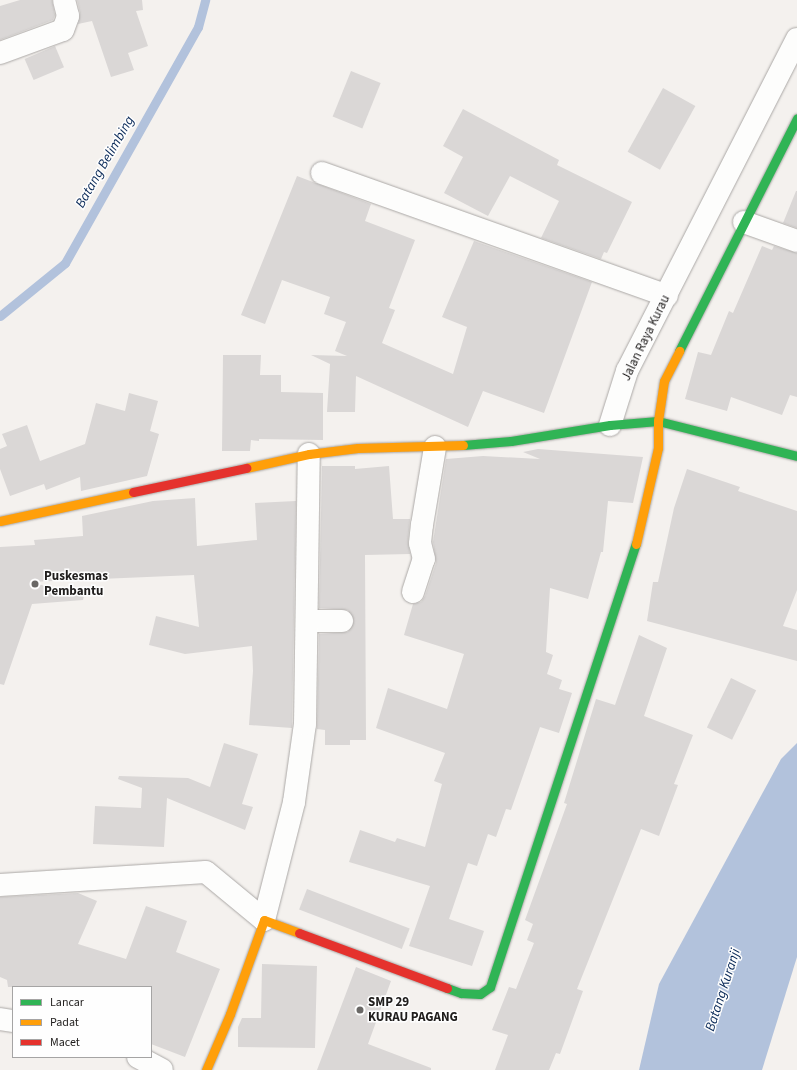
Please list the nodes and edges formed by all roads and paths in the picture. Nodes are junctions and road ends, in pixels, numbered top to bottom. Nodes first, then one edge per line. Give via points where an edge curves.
1 (64, 0) edge
2 (797, 39) edge
3 (0, 53) edge
4 (797, 118) edge
5 (322, 173) dead end
6 (744, 222) junction
7 (797, 241) edge
8 (667, 296) junction
9 (658, 421) junction
10 (610, 425) junction
11 (435, 447) junction
12 (309, 454) junction
13 (797, 456) edge
14 (0, 521) edge
15 (413, 592) dead end
16 (307, 621) junction
17 (342, 621) dead end
18 (0, 885) edge
19 (264, 920) junction
20 (0, 1019) edge
21 (12, 1021) edge
22 (140, 1058) edge
23 (162, 1070) edge
24 (206, 1070) edge

1 - 3 street via 68,16 63,30
2 - 8 street, Jalan Raya Kurau
4 - 6 street
5 - 8 street
6 - 7 street
6 - 9 street via 664,381
8 - 10 street, Jalan Raya Kurau via 627,371
9 - 10 street
9 - 13 street
9 - 19 street via 658,448 638,538 490,987 480,994 461,993
10 - 11 street via 511,441
11 - 12 street via 358,448
11 - 15 street via 420,543 424,559
12 - 14 street
12 - 16 street
16 - 17 street
16 - 19 street via 305,724 301,763 294,802
18 - 19 street via 206,872
19 - 24 street via 230,1014
20 - 21 street
22 - 23 street

